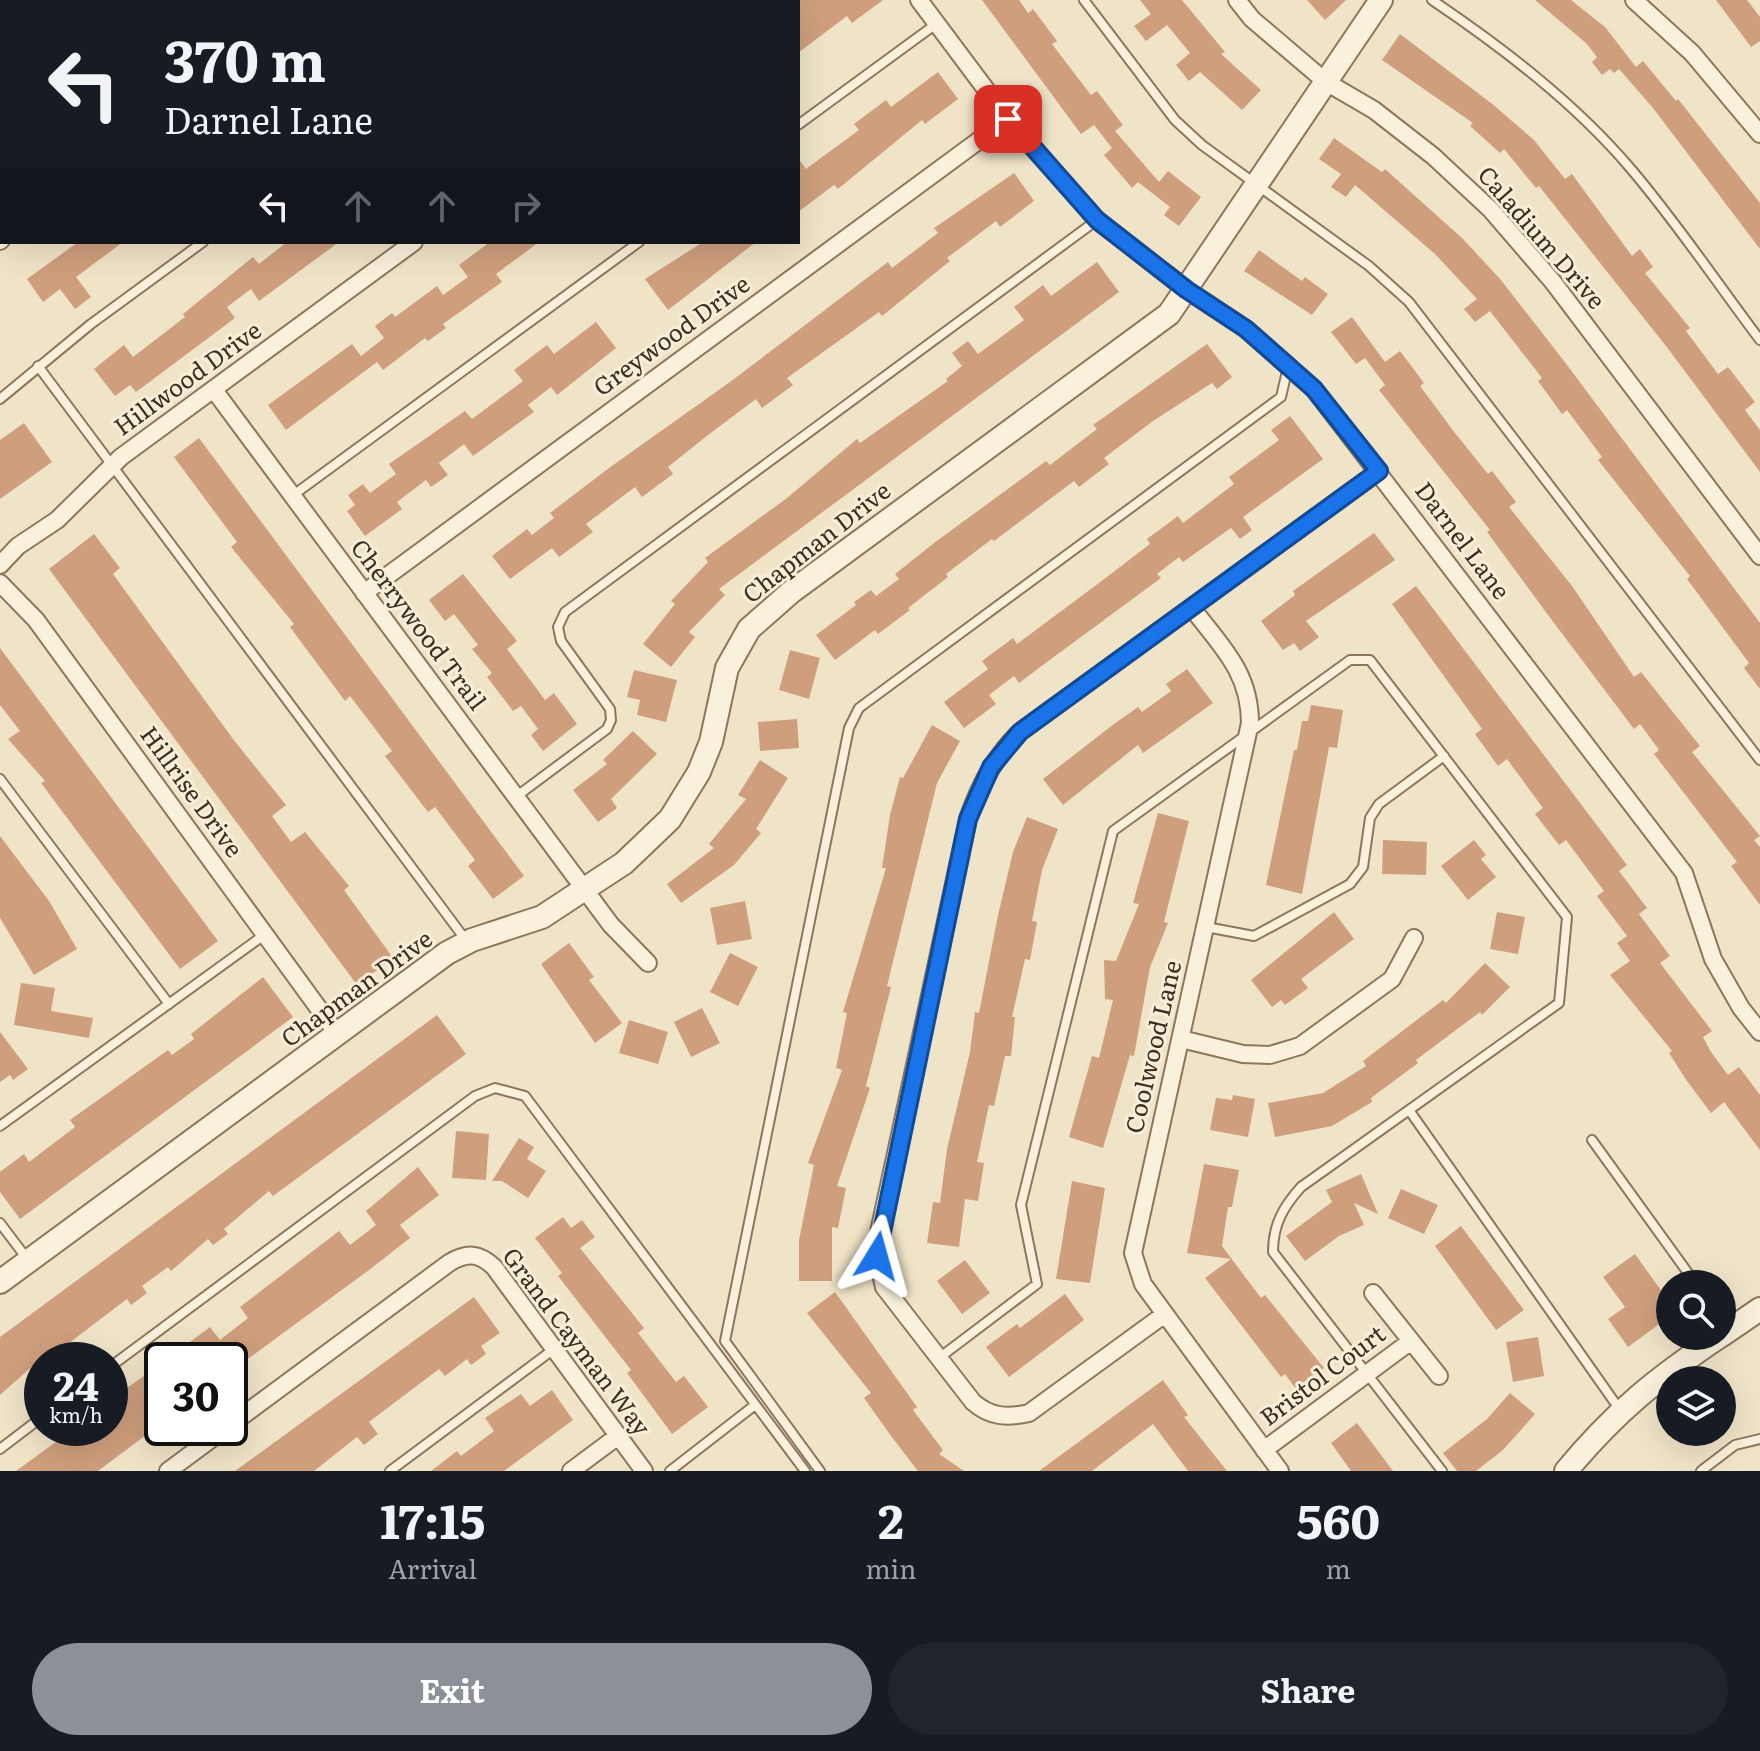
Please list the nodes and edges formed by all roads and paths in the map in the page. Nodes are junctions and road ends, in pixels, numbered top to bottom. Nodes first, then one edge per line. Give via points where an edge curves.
1 (919, 0) edge
2 (1084, 0) edge
3 (1237, 0) edge
4 (1381, 0) edge
5 (1432, 0) edge
6 (1634, 0) edge
7 (937, 23) junction
8 (1326, 82) junction
9 (1008, 119) junction
10 (800, 124) edge
11 (1760, 134) edge
12 (1256, 183) junction
13 (1097, 220) junction
14 (200, 244) edge
15 (411, 244) edge
16 (636, 244) edge
17 (1187, 290) junction
18 (1760, 340) edge
19 (38, 366) junction
20 (1288, 366) junction
21 (214, 390) junction
22 (0, 399) edge
23 (112, 465) junction
24 (1379, 471) junction
25 (292, 496) junction
26 (1760, 556) edge
27 (0, 565) edge
28 (0, 583) edge
29 (364, 593) junction
30 (1192, 608) junction
31 (1247, 737) junction
32 (1444, 756) junction
33 (1760, 760) edge
34 (0, 779) edge
35 (517, 796) junction
36 (585, 887) junction
37 (1206, 927) junction
38 (265, 934) junction
39 (1414, 938) dead end
40 (467, 942) junction
41 (648, 963) dead end
42 (169, 1004) junction
43 (1760, 1032) edge
44 (338, 1035) junction
45 (1181, 1039) junction
46 (1409, 1110) junction
47 (0, 1126) edge
48 (1592, 1140) dead end
49 (0, 1223) edge
50 (29, 1261) junction
51 (1686, 1270) edge
52 (0, 1282) edge
53 (1373, 1293) dead end
54 (1760, 1309) edge
55 (1165, 1314) junction
56 (1736, 1323) edge
57 (1411, 1341) junction
58 (554, 1349) junction
59 (1695, 1350) edge
60 (128, 1354) edge
61 (939, 1358) junction
62 (1365, 1375) junction
63 (1439, 1376) dead end
64 (755, 1405) junction
65 (1621, 1411) junction
66 (248, 1412) edge
67 (24, 1431) edge
68 (618, 1436) junction
69 (1760, 1439) edge
70 (202, 1446) edge
71 (0, 1449) edge
72 (1264, 1450) junction
73 (168, 1471) edge
74 (390, 1471) edge
75 (571, 1471) edge
76 (644, 1471) edge
77 (670, 1471) edge
78 (805, 1471) edge
79 (820, 1471) edge
80 (1280, 1471) edge
81 (1442, 1471) edge
82 (1566, 1471) edge
83 (1701, 1471) edge

1 - 7 street, Darnel Lane
2 - 12 lane via 1175,120
3 - 8 street, Caladium Drive
4 - 8 street, Chapman Drive
5 - 18 lane via 1530,73 1611,148
6 - 11 street via 1692,53
7 - 9 street, Darnel Lane
7 - 10 lane
8 - 12 street, Chapman Drive
8 - 26 street, Caladium Drive via 1374,110 1491,210 1553,282
9 - 13 street, Darnel Lane
9 - 29 street, Greywood Drive
12 - 17 street, Chapman Drive
12 - 33 lane via 1409,302
13 - 17 street, Darnel Lane
13 - 35 lane via 565,612 558,627 561,641 610,709 611,720 607,729
14 - 19 lane
15 - 21 street, Hillwood Drive
16 - 25 lane
17 - 20 street, Darnel Lane via 1246,329
17 - 36 street, Chapman Drive via 1169,314 804,582 749,629 727,668 699,772 670,819 624,863
19 - 22 lane
19 - 23 lane
20 - 24 street, Darnel Lane via 1314,389
20 - 79 lane via 1281,397 859,708 849,728 725,1341
21 - 23 street, Hillwood Drive
21 - 25 street, Cherrywood Trail
23 - 27 street, Hillwood Drive via 57,520
23 - 40 lane
24 - 30 street
24 - 43 street, Darnel Lane via 1684,873 1713,959
25 - 29 street, Cherrywood Trail
28 - 38 street, Hillrise Drive via 36,620
29 - 35 street, Cherrywood Trail
30 - 31 street, Coolwood Lane via 1237,667 1250,695
30 - 61 street via 1020,732 977,792 877,1256 884,1287
31 - 32 lane via 1350,660 1370,660
31 - 37 street, Coolwood Lane
31 - 61 lane via 1113,831 1021,1205 1037,1284
32 - 37 lane via 1379,804 1370,818 1363,867 1350,884 1254,936
32 - 46 lane via 1567,917 1559,1003
34 - 42 lane
35 - 36 street, Cherrywood Trail
36 - 40 street, Chapman Drive via 542,917
36 - 41 street, Cherrywood Trail via 611,925
37 - 45 street, Coolwood Lane
38 - 42 lane
38 - 44 street, Hillrise Drive
39 - 45 street via 1392,979 1300,1046 1270,1055 1243,1054
40 - 44 street, Chapman Drive
42 - 47 lane
44 - 50 street, Chapman Drive
45 - 55 street, Coolwood Lane via 1133,1253 1143,1284
46 - 62 lane via 1301,1187 1273,1230 1273,1252
46 - 65 lane
48 - 51 lane
49 - 50 lane
50 - 52 street, Chapman Drive
53 - 57 street, Bristol Court
54 - 56 street
55 - 61 street via 1029,1413 1014,1416 986,1413
55 - 72 street, Coolwood Lane
57 - 62 street, Bristol Court
57 - 63 street, Bristol Court
58 - 66 street, Grand Cayman Way via 494,1267 474,1255 460,1256
58 - 68 street, Grand Cayman Way
58 - 74 lane
59 - 65 street
60 - 64 lane via 475,1096 495,1088 525,1096
62 - 72 street, Bristol Court
62 - 81 lane
64 - 77 lane
64 - 78 lane
65 - 82 street
67 - 71 lane
68 - 75 street
68 - 76 street, Grand Cayman Way
69 - 83 lane via 1735,1445
70 - 73 street, Grand Cayman Way
72 - 80 street, Coolwood Lane

